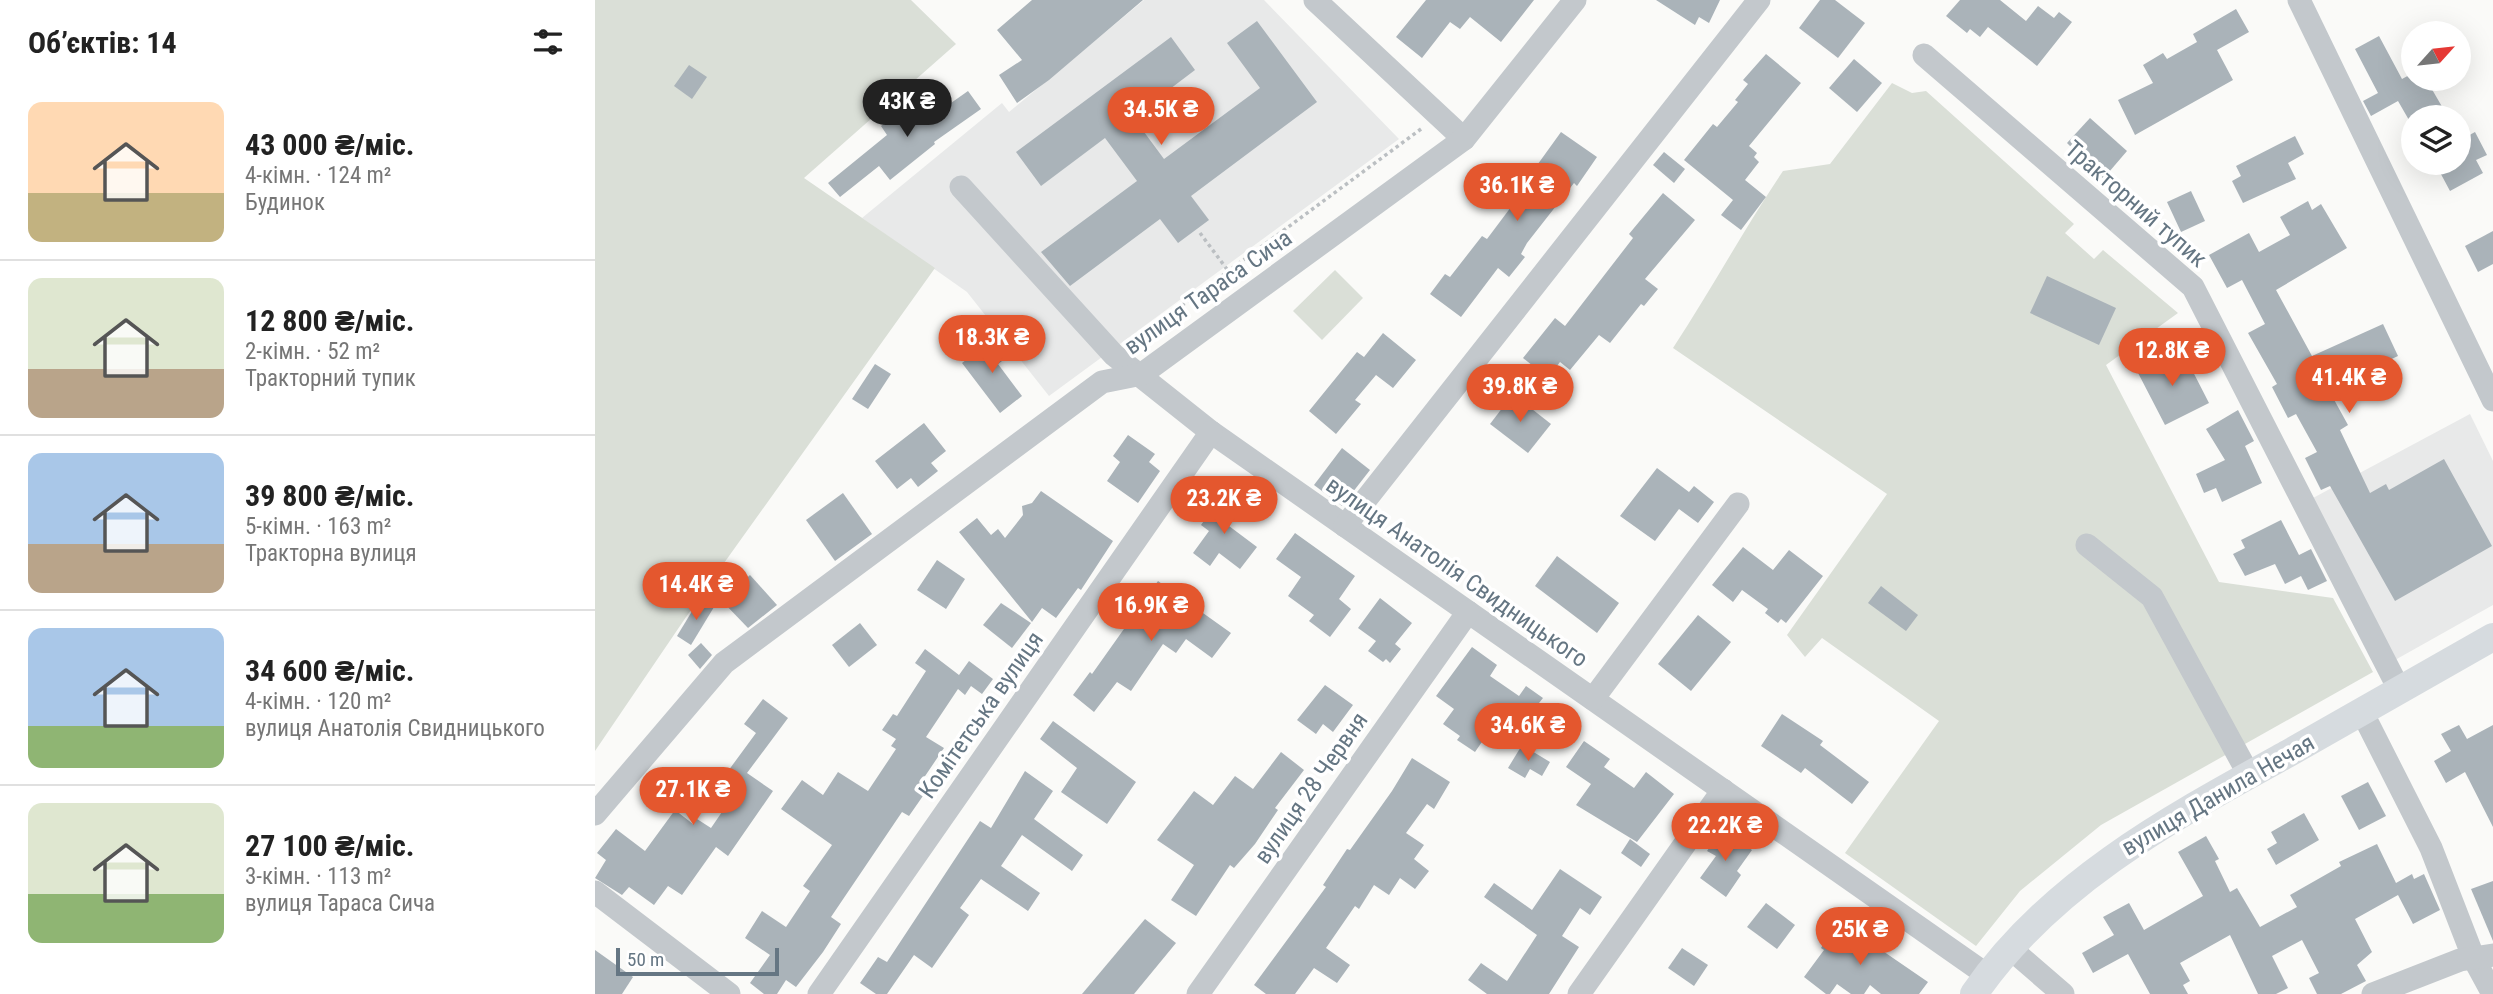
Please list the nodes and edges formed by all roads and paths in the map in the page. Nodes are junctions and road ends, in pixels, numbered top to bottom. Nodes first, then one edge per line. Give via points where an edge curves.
1 (1315, 0) edge
2 (1575, 0) edge
3 (1759, 0) edge
4 (2299, 0) edge
5 (1924, 55) dead end
6 (1440, 116) junction
7 (1464, 139) junction
8 (961, 187) dead end
9 (1200, 233) dead end
10 (1228, 270) junction
11 (1249, 299) junction
12 (1114, 355) junction
13 (1142, 374) junction
14 (2493, 400) edge
15 (1211, 432) junction
16 (1738, 504) dead end
17 (1345, 526) junction
18 (2087, 545) dead end
19 (1468, 612) junction
20 (2493, 637) edge
21 (2400, 691) junction
22 (1593, 699) junction
23 (2362, 712) junction
24 (2249, 775) junction
25 (1723, 790) junction
26 (595, 814) edge
27 (595, 892) edge
28 (2011, 948) junction
29 (2484, 957) edge
30 (1981, 985) edge
31 (729, 994) edge
32 (819, 994) edge
33 (1198, 994) edge
34 (1579, 994) edge
35 (2063, 994) edge
36 (2373, 994) edge
37 (2493, 994) edge

1 - 6 street
2 - 7 street, вулиця Тараса Сича
3 - 17 street
4 - 14 street
5 - 21 street, Тракторний тупик via 2193,287
6 - 7 street
6 - 10 path
7 - 11 street, вулиця Тараса Сича
8 - 12 street, вулиця Анатолія Свидницького
9 - 10 path
10 - 11 path
10 - 12 path
11 - 13 street, вулиця Тараса Сича
12 - 13 street, вулиця Анатолія Свидницького
13 - 15 street, вулиця Анатолія Свидницького
13 - 26 street, вулиця Тараса Сича via 1102,382 724,663
15 - 17 street, вулиця Анатолія Свидницького
15 - 32 street, Комітетська вулиця
16 - 22 street
17 - 19 street, вулиця Анатолія Свидницького
18 - 24 street via 2152,597
19 - 22 street, вулиця Анатолія Свидницького
19 - 33 street, вулиця 28 Червня
20 - 21 main road, вулиця Данила Нечая
21 - 23 main road, вулиця Данила Нечая
22 - 25 street, вулиця Анатолія Свидницького
23 - 24 main road, вулиця Данила Нечая
23 - 29 street
24 - 28 main road, вулиця Данила Нечая via 2153,829 2097,868
25 - 30 street, вулиця Анатолія Свидницького
25 - 34 street
27 - 31 street
28 - 30 main road, вулиця Данила Нечая
28 - 35 street
29 - 36 street via 2460,960
29 - 37 street

